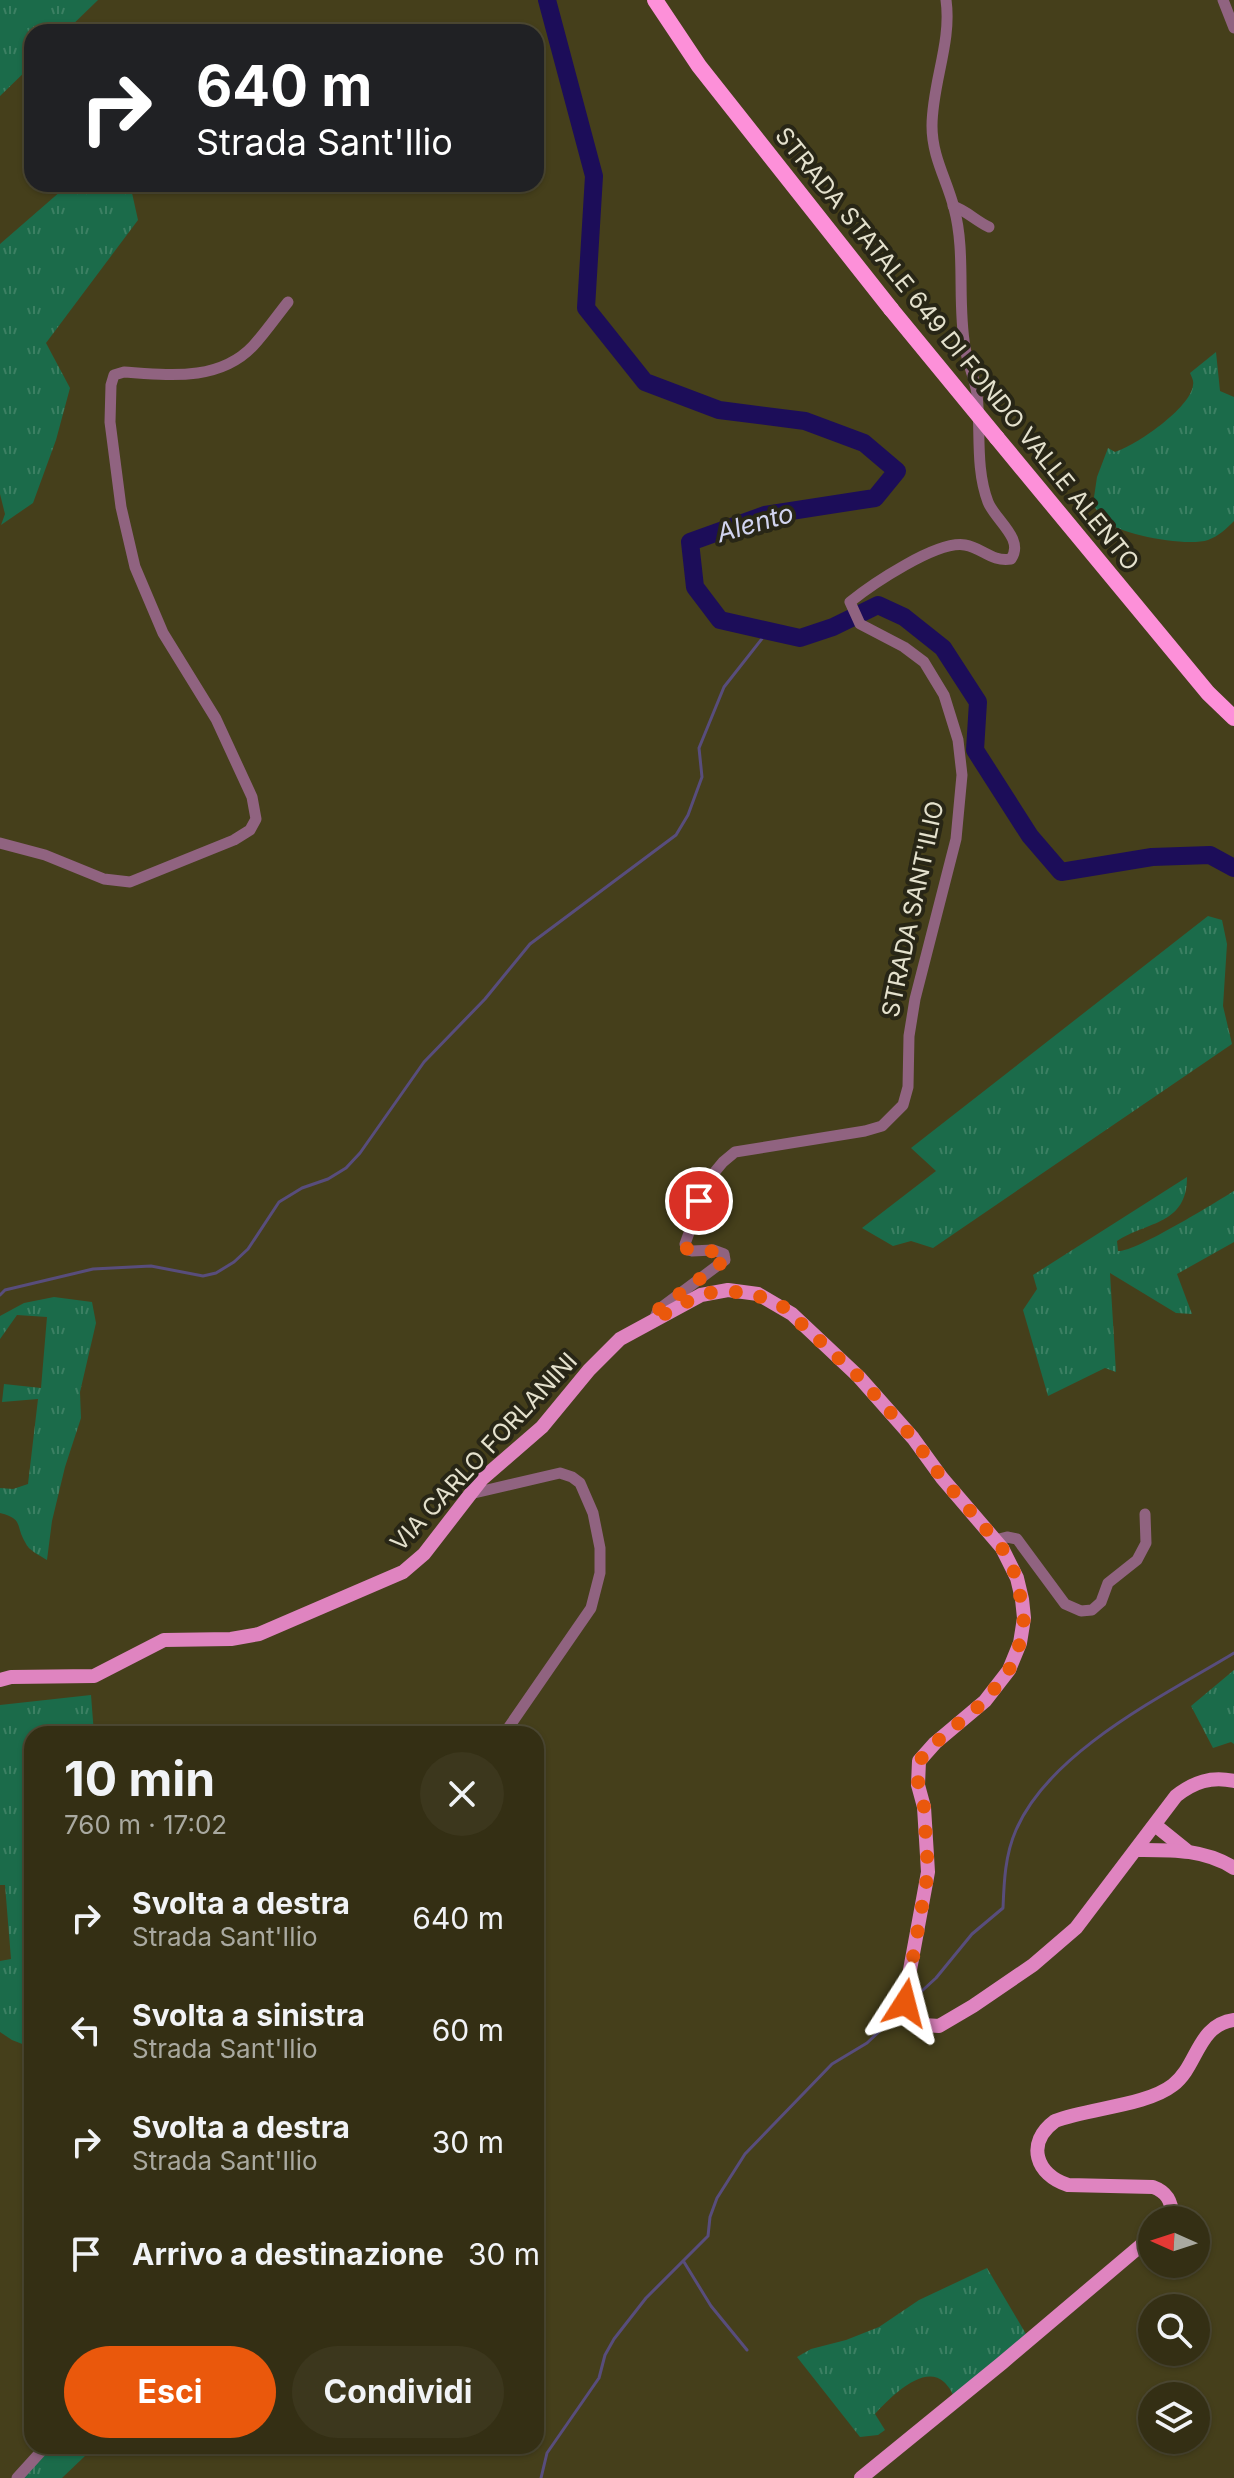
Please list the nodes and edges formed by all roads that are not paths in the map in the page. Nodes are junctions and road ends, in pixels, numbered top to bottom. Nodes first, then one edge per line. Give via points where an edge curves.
1 (655, 0) edge
2 (946, 0) edge
3 (1223, 0) edge
4 (1234, 28) edge
5 (953, 206) junction
6 (989, 227) dead end
7 (288, 302) dead end
8 (1234, 718) edge
9 (0, 843) edge
10 (654, 1320) junction
11 (470, 1494) junction
12 (1145, 1514) dead end
13 (995, 1540) junction
14 (0, 1680) edge
15 (510, 1726) edge
16 (1234, 1781) edge
17 (1155, 1825) junction
18 (1137, 1850) junction
19 (1186, 1850) junction
20 (1234, 1868) edge
21 (1234, 2020) edge
22 (1170, 2206) edge
23 (1138, 2248) edge
24 (39, 2454) edge
25 (17, 2478) edge
26 (861, 2478) edge

1 - 8 highway, STRADA STATALE 649 DI FONDO VALLE ALENTO, bridge via 699,66 891,309
2 - 5 street via 932,126 940,173
3 - 4 street
5 - 6 street
5 - 10 street, STRADA SANT'ILIO via 965,350 977,389 979,464 988,504 1014,541 1012,558 996,561 963,544 935,550 850,602 860,624 924,662 944,695 958,740 962,775 956,839 915,999 908,1087 903,1105 882,1126 735,1152 723,1162 708,1180 685,1244 692,1251 718,1251 725,1260 658,1310
7 - 9 street via 252,347 222,368 193,374 124,372 114,375 111,385 110,422 121,507 135,567 163,633 216,719 252,797 256,819 234,840 130,882 104,879
10 - 11 main road, VIA CARLO FORLANINI via 620,1339 542,1427
10 - 13 main road, VIA CARLO FORLANINI via 713,1292 748,1292 781,1305 859,1377
11 - 14 main road, VIA CARLO FORLANINI via 424,1554 403,1572 259,1634 164,1640 94,1676
11 - 15 street via 560,1473 572,1477 593,1513 600,1548 591,1608
12 - 13 street via 1146,1543 1137,1560 1108,1583 1092,1610 1065,1604 1017,1539
13 - 18 main road, VIA CARLO FORLANINI via 1017,1578 1024,1618 1020,1643 1009,1670 985,1701 919,1761 928,1872 905,1997 912,2017 924,2025 944,2025 1033,1965 1076,1928
16 - 17 main road, VIA CARLO FORLANINI via 1190,1785
17 - 18 main road, VIA CARLO FORLANINI
17 - 19 main road
18 - 19 main road
19 - 20 main road
21 - 22 main road via 1204,2038 1175,2084 1159,2094 1055,2121 1039,2140 1040,2164 1056,2181 1153,2187 1164,2192
23 - 26 main road
24 - 25 street

